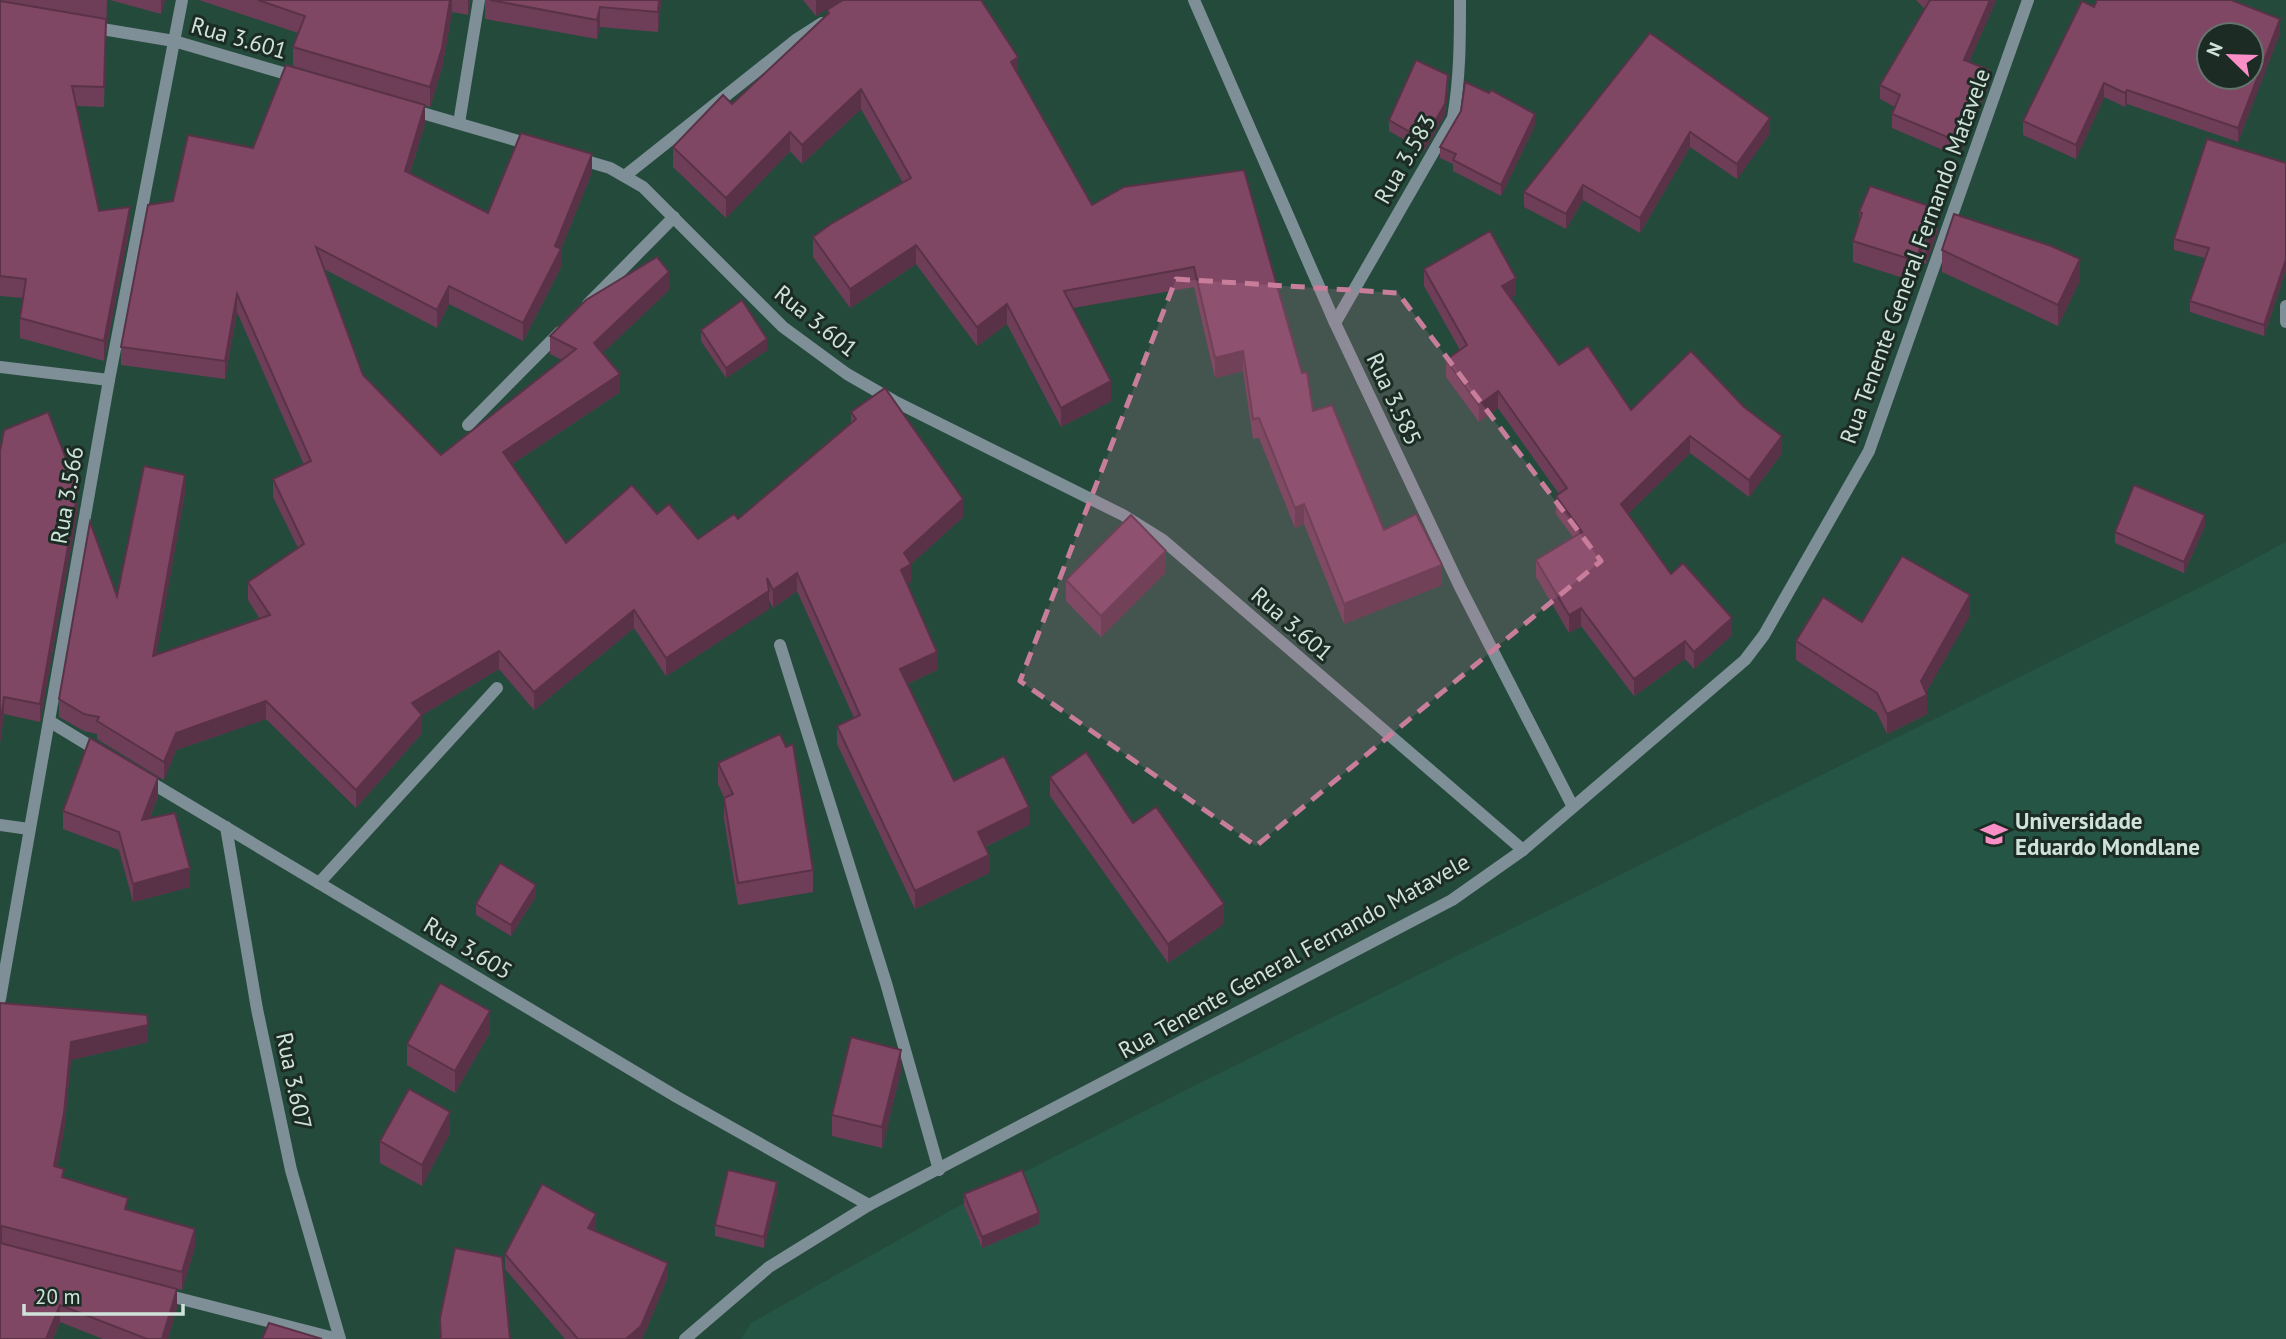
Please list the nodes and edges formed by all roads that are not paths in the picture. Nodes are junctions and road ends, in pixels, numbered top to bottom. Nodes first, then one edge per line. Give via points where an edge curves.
1 (182, 0) edge
2 (479, 0) edge
3 (1194, 0) edge
4 (1460, 0) edge
5 (2028, 0) edge
6 (837, 13) edge
7 (80, 26) edge
8 (174, 41) junction
9 (305, 79) edge
10 (396, 106) edge
11 (459, 123) junction
12 (625, 175) junction
13 (674, 217) junction
14 (2286, 306) edge
15 (576, 316) edge
16 (2286, 322) edge
17 (1335, 323) junction
18 (566, 326) edge
19 (0, 367) edge
20 (108, 380) junction
21 (468, 425) dead end
22 (780, 645) dead end
23 (497, 688) dead end
24 (49, 721) junction
25 (108, 757) edge
26 (132, 771) edge
27 (1573, 807) junction
28 (0, 825) edge
29 (226, 827) junction
30 (29, 830) junction
31 (1523, 850) junction
32 (319, 883) junction
33 (0, 999) edge
34 (939, 1170) junction
35 (869, 1205) junction
36 (149, 1290) edge
37 (339, 1339) edge
38 (685, 1339) edge

1 - 8 street, Rua 3.566
2 - 11 street
3 - 17 street, Rua 3.585
4 - 17 street, Rua 3.583 via 1459,86 1453,118
5 - 27 street, Rua Tenente General Fernando Matavele via 1869,451 1764,635 1745,660
6 - 12 street via 797,39
7 - 8 street, Rua 3.601
8 - 9 street, Rua 3.601
8 - 20 street, Rua 3.566
10 - 11 street, Rua 3.601
11 - 12 street, Rua 3.601
12 - 13 street, Rua 3.601
13 - 15 street
13 - 31 street, Rua 3.601 via 783,327 847,374 1123,515 1163,540
14 - 16 street
17 - 27 street, Rua 3.585 via 1460,587
18 - 21 street
19 - 20 street
20 - 24 street, Rua 3.566
22 - 34 street
23 - 32 street
24 - 25 street
24 - 30 street, Rua 3.566
26 - 29 street, Rua 3.605
27 - 31 street, Rua Tenente General Fernando Matavele
28 - 30 street
29 - 32 street, Rua 3.605
29 - 37 street, Rua 3.607 via 291,1170
30 - 33 street, Rua 3.566
31 - 34 street, Rua Tenente General Fernando Matavele via 1452,900
32 - 35 street, Rua 3.605 via 677,1097
34 - 35 street, Rua Tenente General Fernando Matavele
35 - 38 street, Rua Tenente General Fernando Matavele via 769,1267
36 - 37 street

